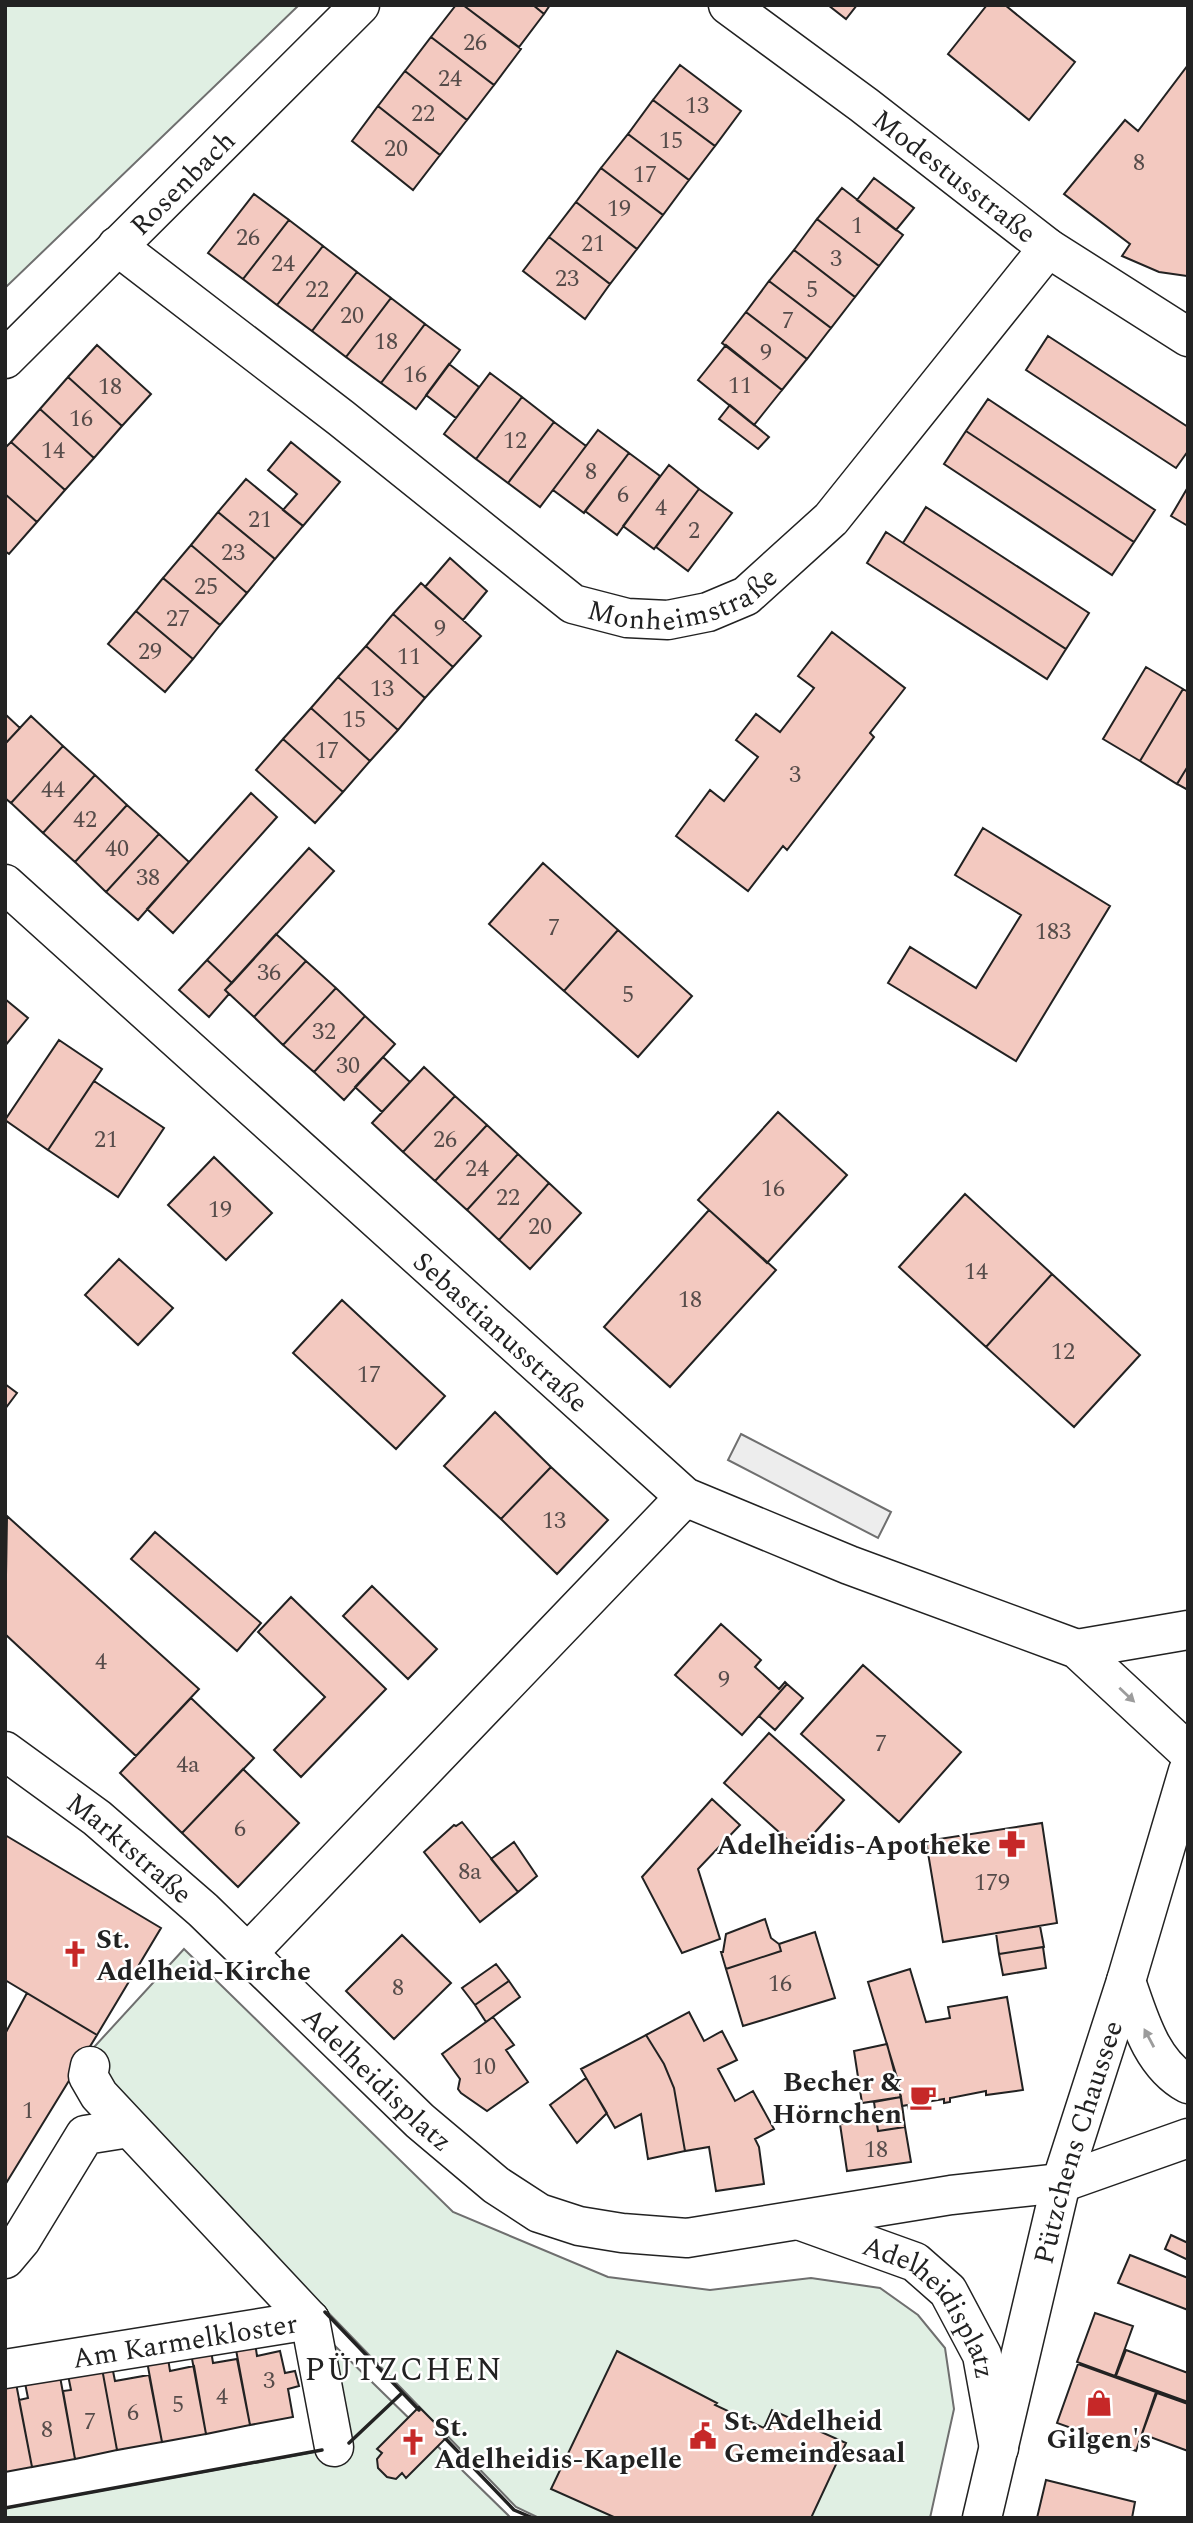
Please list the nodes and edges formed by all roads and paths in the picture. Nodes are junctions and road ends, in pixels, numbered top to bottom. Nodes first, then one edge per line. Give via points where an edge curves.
1 (360, 5) edge
2 (728, 5) edge
3 (117, 246) junction
4 (1048, 248) junction
5 (1188, 337) edge
6 (5, 359) edge
7 (5, 884) edge
8 (685, 1497) junction
9 (1188, 1630) edge
10 (1077, 1649) junction
11 (5, 1751) edge
12 (1188, 1752) edge
13 (1188, 1771) edge
14 (249, 1952) junction
15 (1126, 1981) junction
16 (1188, 2084) edge
17 (129, 2128) junction
18 (85, 2135) junction
19 (1188, 2138) edge
20 (1061, 2183) junction
21 (799, 2220) junction
22 (5, 2259) edge
23 (310, 2320) junction
24 (5, 2369) edge
25 (334, 2447) dead end
26 (999, 2448) junction
27 (982, 2518) edge

1 - 3 street, Rosenbach
2 - 4 street, Modestusstraße
3 - 4 street, Monheimstraße via 352,426 573,604 626,618 668,620 708,612 746,596 831,519
3 - 6 street, Rosenbach
4 - 5 street, Modestusstraße
7 - 8 street, Sebastianusstraße
8 - 10 street, Sebastianusstraße via 849,1565
8 - 14 street
9 - 10 street, Sebastianusstraße
10 -> 12 street, Sebastianusstraße
11 - 14 street, Marktstraße via 97,1818
13 - 15 street, Pützchens Chaussee
14 - 21 street, Adelheidisplatz via 419,2122 496,2185 539,2213 579,2226 687,2238
16 -> 15 street via 1175,2077 1147,2039
15 - 20 street, Pützchens Chaussee
17 - 18 street
17 - 18 street, Am Karmelkloster via 94,2081
17 - 23 street, Am Karmelkloster
18 - 22 street, Am Karmelkloster
19 - 20 street, Adelheidisplatz
20 - 21 street, Adelheidisplatz
20 - 26 street, Pützchens Chaussee
21 - 26 street, Adelheidisplatz via 915,2262 948,2291 982,2355
23 - 24 street, Am Karmelkloster
23 - 25 street
26 - 27 street, Pützchens Chaussee

